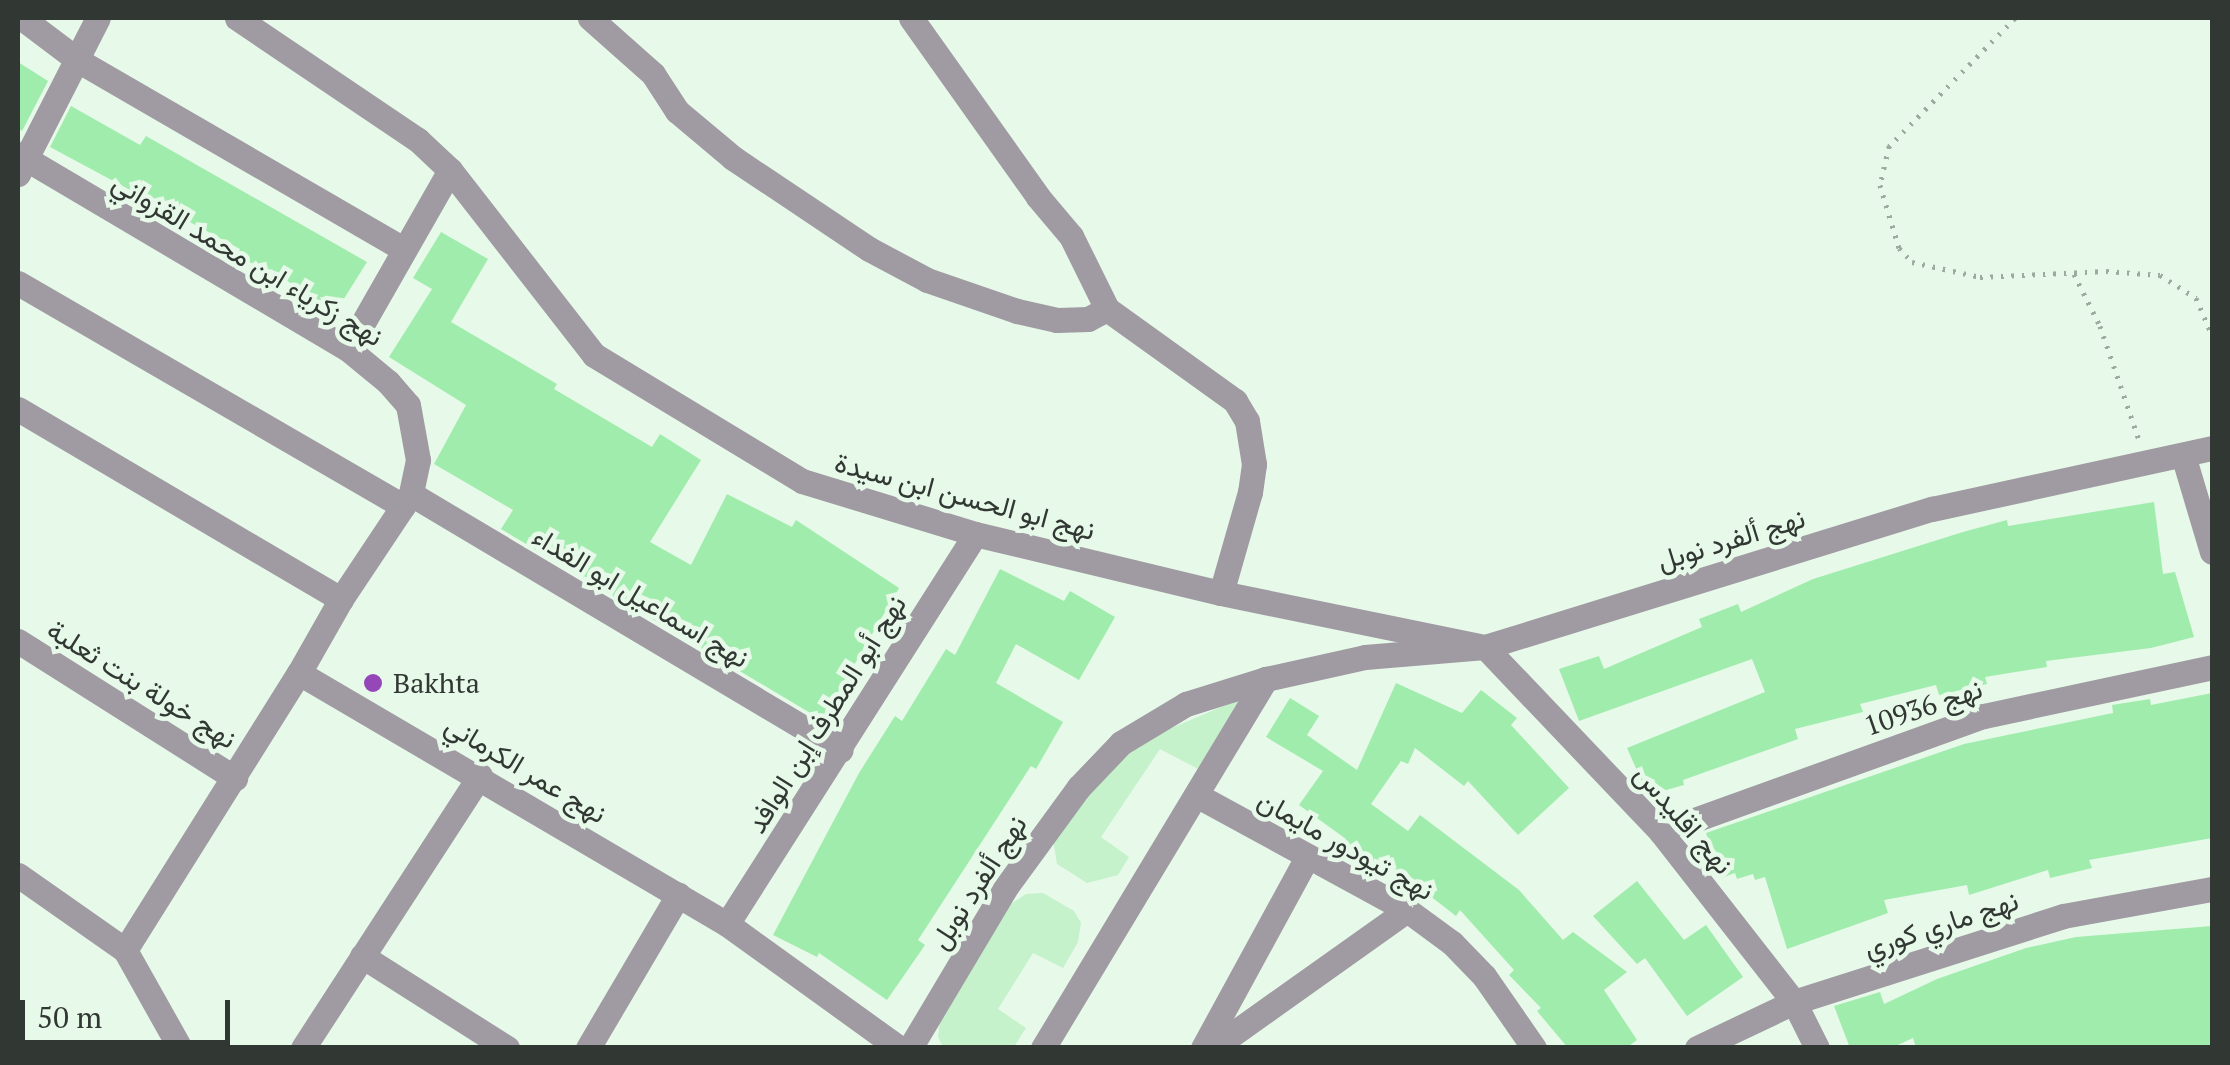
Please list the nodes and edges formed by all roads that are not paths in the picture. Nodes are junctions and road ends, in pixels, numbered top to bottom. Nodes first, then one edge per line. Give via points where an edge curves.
1 (22, 18) edge
2 (98, 18) edge
3 (237, 18) edge
4 (590, 18) edge
5 (912, 18) edge
6 (80, 60) junction
7 (20, 163) edge
8 (450, 170) junction
9 (403, 249) junction
10 (18, 283) edge
11 (1106, 309) junction
12 (348, 349) junction
13 (18, 409) edge
14 (2212, 448) edge
15 (2183, 455) junction
16 (407, 500) junction
17 (975, 534) junction
18 (2212, 552) edge
19 (1221, 593) junction
20 (340, 600) junction
21 (18, 641) edge
22 (1485, 647) junction
23 (2212, 668) edge
24 (300, 673) junction
25 (1266, 678) junction
26 (841, 750) junction
27 (480, 775) junction
28 (234, 778) junction
29 (1198, 796) junction
30 (1661, 832) junction
31 (1307, 857) junction
32 (18, 875) edge
33 (2212, 890) edge
34 (678, 895) junction
35 (1407, 910) junction
36 (727, 924) junction
37 (125, 950) junction
38 (362, 956) junction
39 (1794, 1002) junction
40 (180, 1048) edge
41 (303, 1048) edge
42 (507, 1048) edge
43 (588, 1048) edge
44 (899, 1048) edge
45 (910, 1048) edge
46 (1043, 1048) edge
47 (1203, 1048) edge
48 (1213, 1048) edge
49 (1534, 1048) edge
50 (1697, 1048) edge
51 (1817, 1048) edge

1 - 6 street
2 - 6 street
3 - 8 street, نهج ابو الحسن ابن سيدة via 418,140
4 - 11 street via 634,54 678,111 719,146 869,249 927,280 1017,311 1088,320
5 - 11 street via 1070,236
6 - 7 street
6 - 9 street
7 - 12 street, نهج زكرياء ابن محمد القزواني
8 - 9 street
8 - 17 street, نهج ابو الحسن ابن سيدة via 594,355 802,481
9 - 12 street
10 - 16 street, نهج اسماعيل ابو الفداء
11 - 19 street via 1235,400 1247,421 1254,464 1250,492
12 - 16 street, نهج زكرياء ابن محمد القزواني via 408,405 418,460
13 - 20 street
14 - 15 street, نهج ألفرد نوبل
15 - 18 street
15 - 22 street, نهج ألفرد نوبل via 1932,508
16 - 20 street, نهج زكرياء ابن محمد القزواني
16 - 26 street, نهج اسماعيل ابو الفداء
17 - 19 street, نهج ابو الحسن ابن سيدة
17 - 26 street, نهج أبو المطرف إبن الوافد
19 - 22 street, نهج ابو الحسن ابن سيدة
20 - 24 street
21 - 28 street, نهج خولة بنت ثعلبة
22 - 25 street, نهج ألفرد نوبل via 1364,657
22 - 30 street, نهج اقليدس
23 - 30 street, نهج 10936 via 1984,716
24 - 27 street, نهج عمر الكرماني
24 - 28 street
25 - 29 street
25 - 45 street, نهج ألفرد نوبل via 1186,704 1121,743 1006,887
26 - 36 street, نهج أبو المطرف إبن الوافد
27 - 34 street, نهج عمر الكرماني
27 - 38 street
28 - 37 street
29 - 31 street, نهج تيودور مايمان
29 - 46 street
30 - 39 street, نهج اقليدس
31 - 35 street, نهج تيودور مايمان
31 - 47 street
32 - 37 street
33 - 39 street, نهج ماري كوري via 2063,916
34 - 36 street, نهج عمر الكرماني
34 - 43 street
35 - 48 street
35 - 49 street, نهج تيودور مايمان via 1484,976
36 - 44 street, نهج عمر الكرماني
37 - 40 street
38 - 41 street
38 - 42 street
39 - 50 street, نهج ماري كوري
39 - 51 street, نهج اقليدس

